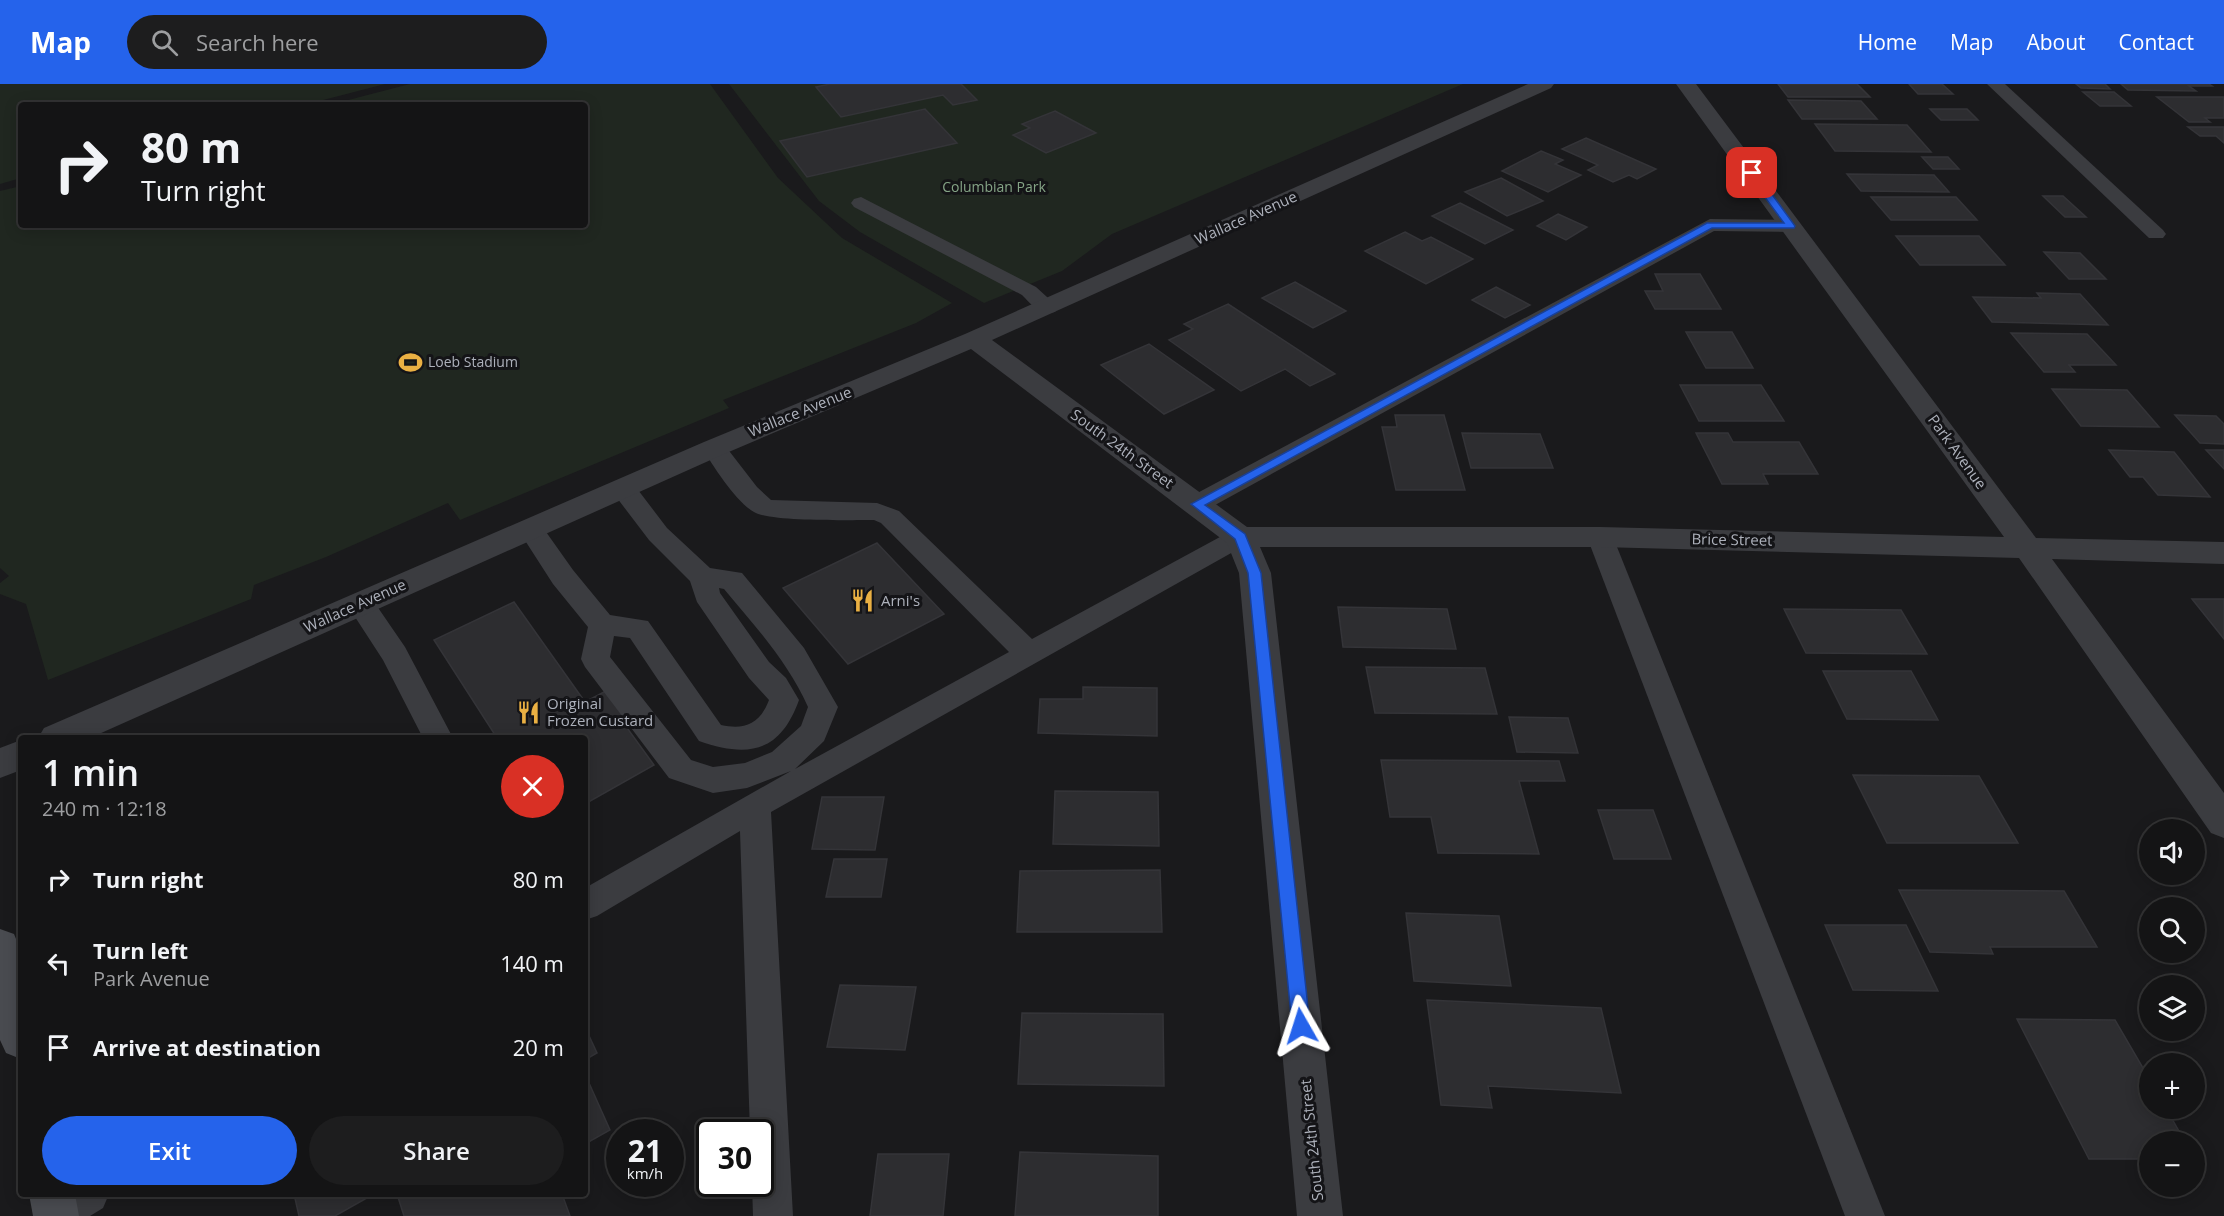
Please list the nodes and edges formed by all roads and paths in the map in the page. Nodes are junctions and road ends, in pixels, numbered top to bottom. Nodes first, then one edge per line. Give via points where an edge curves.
1 (1544, 84) edge
2 (1686, 84) edge
3 (1995, 84) edge
4 (861, 203) dead end
5 (1791, 226) junction
6 (2156, 234) dead end
7 (1047, 306) junction
8 (974, 339) junction
9 (714, 447) junction
10 (623, 488) junction
11 (1197, 504) junction
12 (530, 528) junction
13 (1240, 537) junction
14 (1600, 537) junction
15 (2027, 547) junction
16 (2224, 553) edge
17 (703, 577) junction
18 (360, 603) junction
19 (602, 625) junction
20 (1029, 654) junction
21 (63, 735) edge
22 (436, 735) edge
23 (18, 755) edge
24 (0, 764) edge
25 (755, 806) junction
26 (2224, 822) edge
27 (588, 903) edge
28 (0, 947) edge
29 (18, 1026) edge
30 (773, 1216) edge
31 (1320, 1216) edge
32 (1865, 1216) edge

1 - 7 street, Wallace Avenue
2 - 5 street, Park Avenue
3 - 6 lane
4 - 7 lane via 1029,291
5 - 11 lane via 1710,225
5 - 15 street, Park Avenue
7 - 8 street, Wallace Avenue
8 - 9 street, Wallace Avenue
8 - 11 street, South 24th Street
9 - 10 street, Wallace Avenue
9 - 20 lane via 747,493 764,507 877,512 890,517
10 - 12 street, Wallace Avenue
10 - 17 lane via 658,534
11 - 13 street, South 24th Street
12 - 18 street, Wallace Avenue
12 - 19 lane
13 - 14 street, Brice Street
13 - 20 lane
13 - 31 street, South 24th Street via 1255,573
14 - 15 street, Brice Street
14 - 32 lane
15 - 16 street, Brice Street
15 - 26 street, Park Avenue
17 - 19 lane via 707,595 784,700 770,728 756,736 739,740 710,733 638,628
17 - 19 lane via 732,580 813,682 823,707 813,733 783,761 747,775 713,780 680,769 595,659
18 - 21 street, Wallace Avenue
18 - 22 lane via 395,655
20 - 25 lane
23 - 24 street
25 - 27 lane
25 - 30 lane
28 - 29 main road

